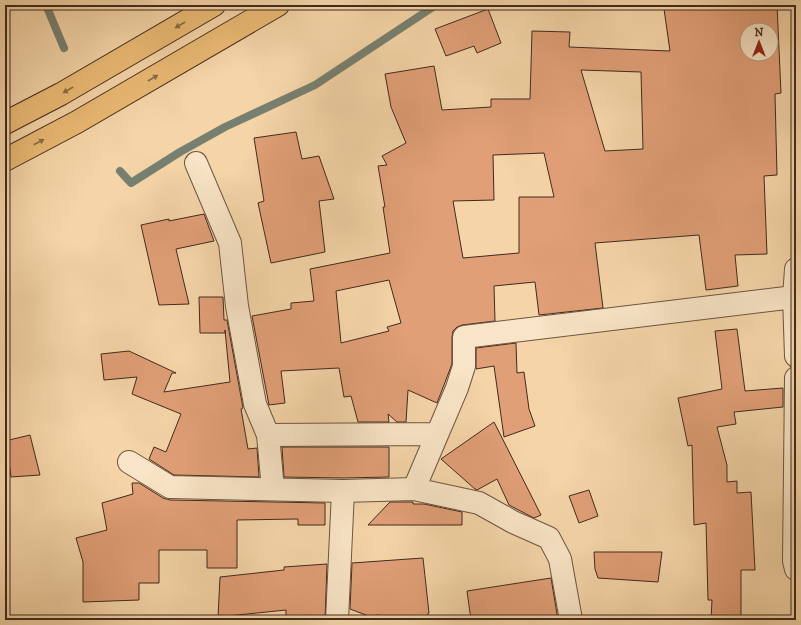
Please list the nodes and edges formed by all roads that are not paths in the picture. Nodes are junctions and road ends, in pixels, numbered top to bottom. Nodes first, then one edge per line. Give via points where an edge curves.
1 (214, 5) edge
2 (278, 5) edge
3 (5, 123) edge
4 (5, 160) edge
5 (196, 163) dead end
6 (796, 269) edge
7 (794, 296) junction
8 (796, 356) edge
9 (796, 378) edge
10 (436, 434) junction
11 (268, 435) junction
12 (129, 462) dead end
13 (273, 489) junction
14 (414, 489) junction
15 (343, 491) junction
16 (796, 569) edge
17 (337, 620) edge
18 (571, 620) edge

1 -> 3 main road via 61,94
4 -> 2 main road via 77,122
5 - 11 street via 230,243 237,306 256,404
6 - 7 street
7 - 8 street
7 - 10 street via 464,337 464,366
9 - 16 street
10 - 11 street
10 - 14 street
11 - 13 street
12 - 13 street via 170,487
13 - 15 street
14 - 15 street
14 - 18 street via 479,503 549,538 560,559
15 - 17 street

